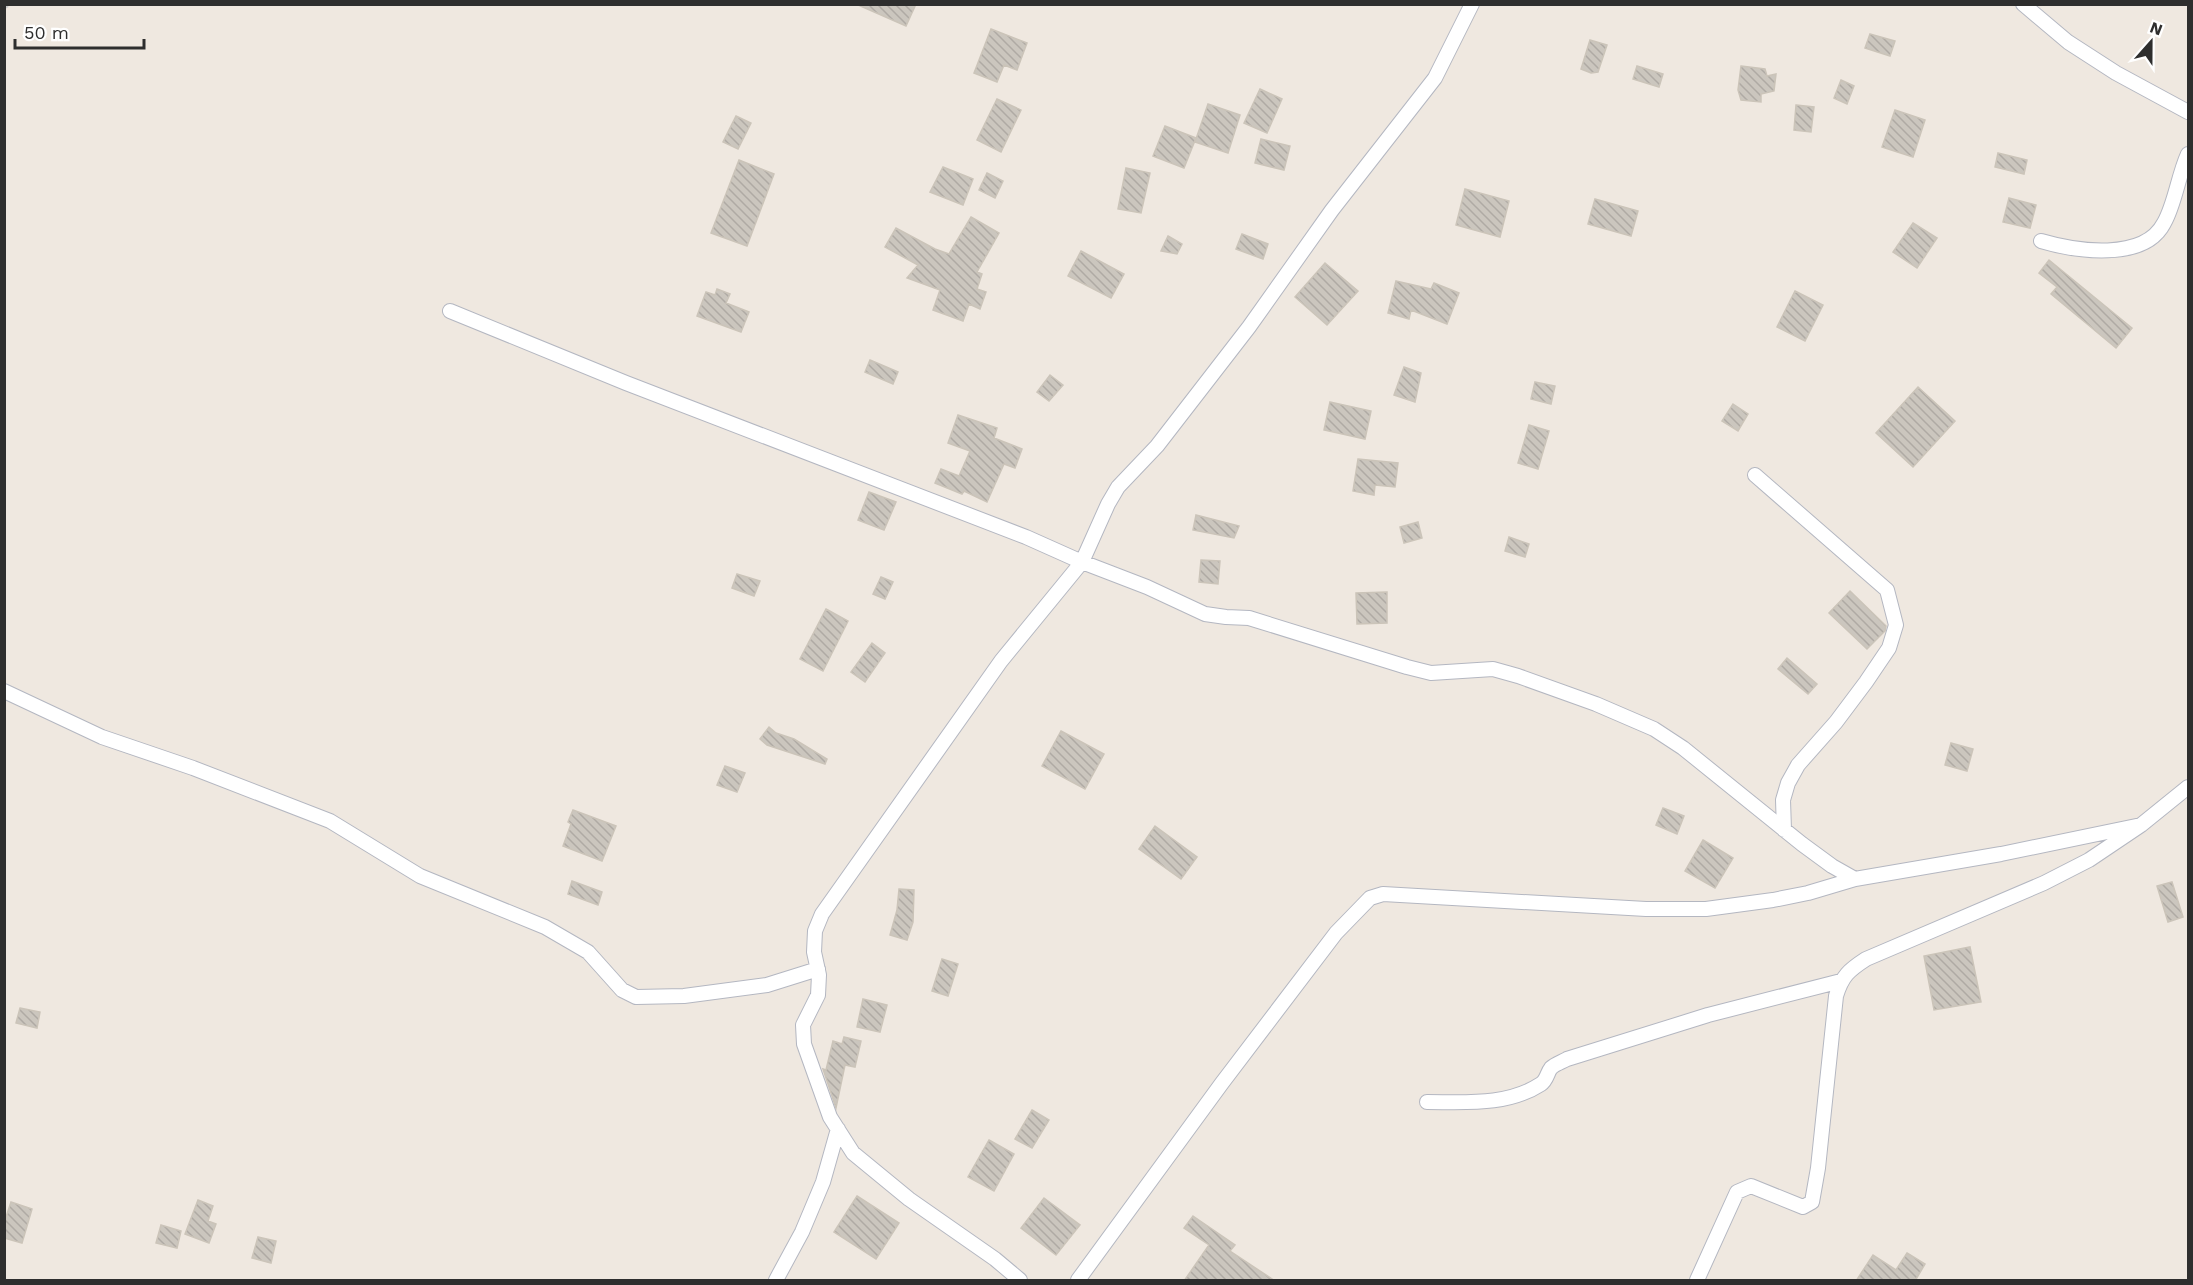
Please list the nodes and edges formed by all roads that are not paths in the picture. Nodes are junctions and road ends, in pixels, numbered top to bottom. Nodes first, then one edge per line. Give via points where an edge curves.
1 (1472, 4) edge
2 (2023, 4) edge
3 (2188, 112) edge
4 (2188, 154) edge
5 (2041, 241) dead end
6 (450, 311) dead end
7 (1755, 475) dead end
8 (1082, 562) junction
9 (4, 691) edge
10 (2188, 787) edge
11 (2141, 825) junction
12 (1784, 830) junction
13 (1856, 879) junction
14 (818, 969) junction
15 (1841, 981) junction
16 (1427, 1102) dead end
17 (838, 1129) junction
18 (776, 1281) edge
19 (1020, 1281) edge
20 (1078, 1281) edge
21 (1697, 1281) edge

1 - 8 street via 1435,78 1332,210 1221,364 1157,446 1118,487
2 - 3 street via 2068,42
4 - 5 street via 2165,222 2158,233 2144,242 2120,249 2091,249
6 - 8 street
7 - 12 street via 1887,590 1896,625 1889,648 1866,682 1798,765 1788,783 1783,800
8 - 12 street via 1205,614 1249,618 1431,672 1493,669 1596,704 1654,729 1683,748
8 - 14 street via 1001,661 822,914 815,931
9 - 14 street via 102,737 330,821 420,876 554,932 588,952 622,990 636,997 684,996 767,985
10 - 11 street
11 - 13 street
11 - 15 street via 2089,860 2044,883 1866,959
12 - 13 street
13 - 20 street via 1773,900 1706,909 1383,894 1370,898 1296,984
14 - 17 street via 818,995 804,1025 804,1044
15 - 16 street via 1708,1015 1567,1059 1551,1068 1544,1082 1525,1093 1479,1102
15 - 21 street via 1836,996 1812,1202 1803,1207 1751,1186 1737,1192
17 - 18 street via 823,1182
17 - 19 street via 853,1153

